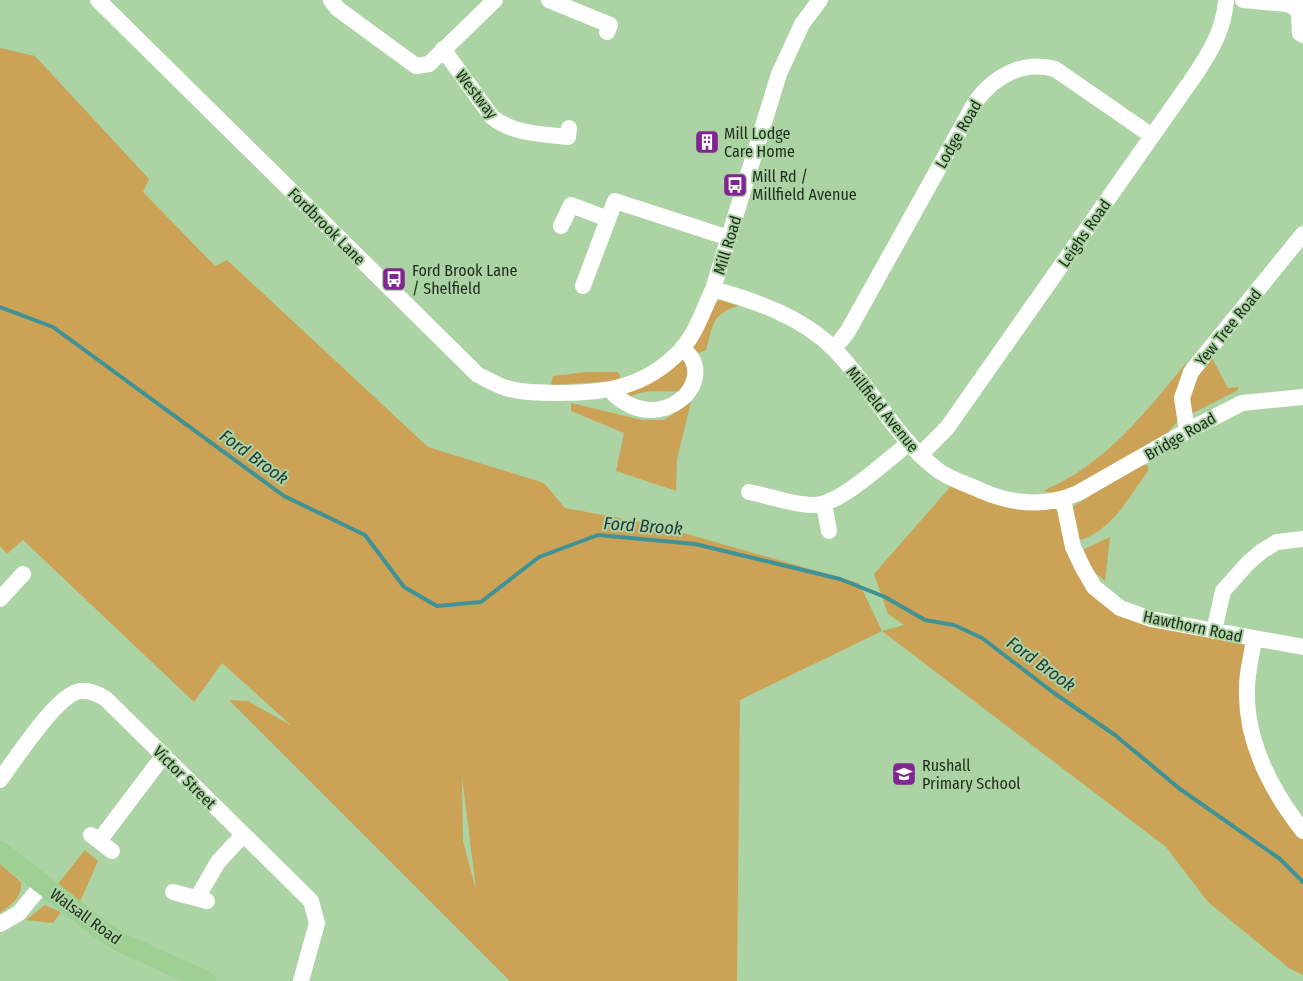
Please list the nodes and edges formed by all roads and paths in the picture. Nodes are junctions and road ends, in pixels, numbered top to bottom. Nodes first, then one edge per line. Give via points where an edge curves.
1 (98, 0) edge
2 (331, 0) edge
3 (495, 0) edge
4 (549, 0) edge
5 (820, 0) edge
6 (1226, 0) edge
7 (1234, 0) edge
8 (1243, 0) edge
9 (1300, 6) edge
10 (607, 32) dead end
11 (1303, 35) edge
12 (443, 49) junction
13 (568, 128) dead end
14 (1152, 136) junction
15 (608, 219) junction
16 (561, 226) dead end
17 (1303, 234) edge
18 (729, 238) junction
19 (583, 286) dead end
20 (713, 289) junction
21 (682, 348) junction
22 (834, 349) junction
23 (667, 362) joint
24 (611, 391) junction
25 (1303, 397) edge
26 (1187, 431) junction
27 (914, 449) junction
28 (750, 491) dead end
29 (1063, 499) junction
30 (824, 504) junction
31 (829, 531) dead end
32 (1303, 539) edge
33 (23, 574) dead end
34 (2, 605) edge
35 (1214, 631) junction
36 (1254, 639) junction
37 (1303, 647) edge
38 (164, 755) junction
39 (0, 780) edge
40 (1303, 831) edge
41 (243, 835) junction
42 (0, 851) edge
43 (112, 851) dead end
44 (42, 885) junction
45 (173, 892) dead end
46 (0, 924) edge
47 (206, 981) edge
48 (301, 981) edge

1 - 24 street, Fordbrook Lane via 478,375 506,388 538,393
2 - 12 street via 338,9 416,66 429,64
3 - 12 street
4 - 10 street via 610,25
5 - 18 street, Mill Road via 802,24 780,74
6 - 7 street, Leighs Road
6 - 14 street, Leighs Road via 1224,18 1214,46
8 - 9 street
9 - 11 street via 1300,33
12 - 13 street, Westway via 492,117 500,123 523,131 568,137
14 - 22 street, Lodge Road via 1055,69 1026,66 999,78 976,101 848,331
14 - 27 street, Leighs Road via 946,428
15 - 16 street via 571,205
15 - 18 street via 615,201
15 - 19 street
17 - 26 street, Yew Tree Road via 1191,372 1182,398
18 - 20 street, Mill Road
20 - 21 street, Mill Road
20 - 22 street, Millfield Avenue via 773,309
21 - 23 street, Mill Road
21 - 24 street via 693,360 696,368 694,378 688,392 668,408 648,410 635,407
22 - 27 street, Millfield Avenue
23 - 24 street, Fordbrook Lane via 647,376
25 - 26 street, Bridge Road via 1242,403
26 - 29 street, Bridge Road
27 - 29 street, Millfield Avenue via 947,476 1010,501
27 - 30 street, Leighs Road via 842,496
28 - 30 street via 813,505
29 - 35 street, Hawthorn Road via 1073,547 1094,587 1106,598 1120,608 1151,619
30 - 31 street
32 - 35 street via 1277,542 1248,563 1223,592
33 - 34 street
35 - 36 street, Hawthorn Road
36 - 37 street, Hawthorn Road
36 - 40 street via 1247,687 1248,721 1261,763 1280,802
38 - 39 street, Victor Street via 106,699 94,692 80,691 54,709
38 - 41 street, Victor Street
38 - 43 street via 95,838
41 - 45 street via 218,862 202,899
41 - 48 street, Victor Street via 311,902 317,923
42 - 44 main road, Walsall Road
44 - 46 street via 19,913
44 - 47 main road, Walsall Road via 120,942

